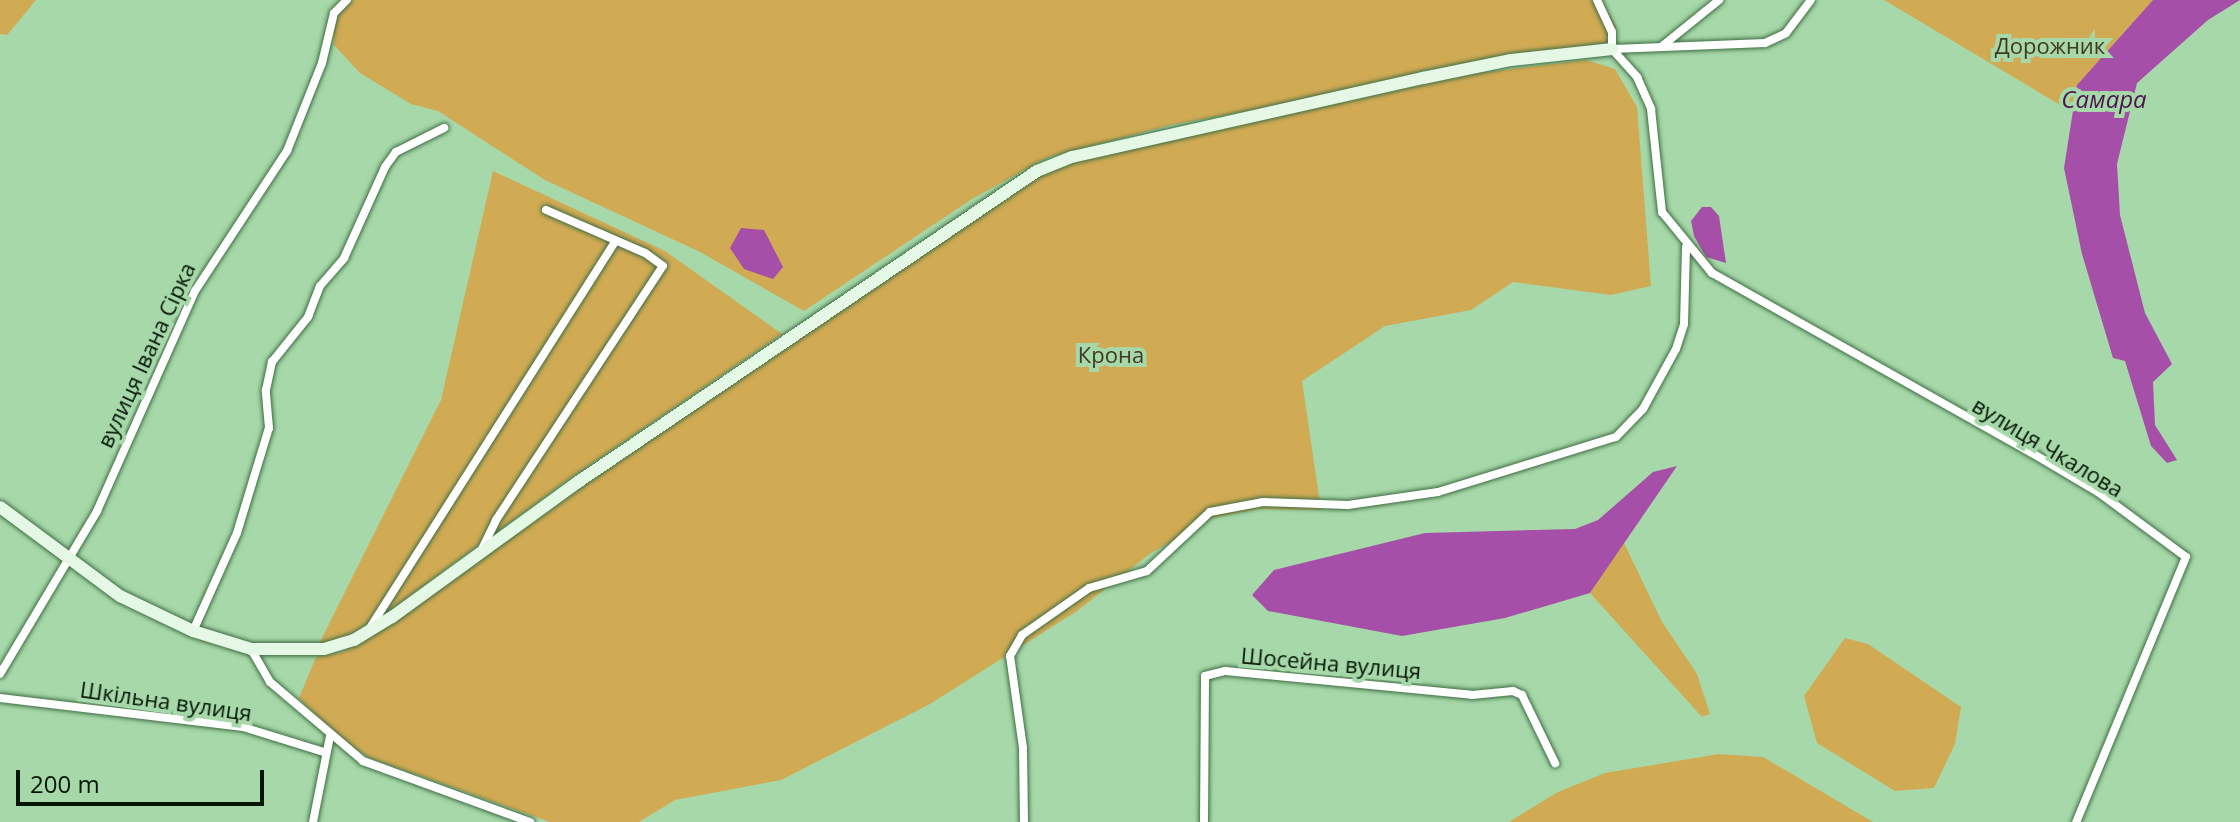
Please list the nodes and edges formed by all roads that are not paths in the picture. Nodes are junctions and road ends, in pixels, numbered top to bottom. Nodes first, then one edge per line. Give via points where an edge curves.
1 (347, 0) edge
2 (1597, 0) edge
3 (1719, 0) edge
4 (1811, 0) edge
5 (1612, 49) junction
6 (1659, 49) junction
7 (444, 128) dead end
8 (546, 210) dead end
9 (615, 242) junction
10 (1686, 247) junction
11 (0, 507) edge
12 (482, 549) junction
13 (68, 560) junction
14 (193, 631) junction
15 (367, 632) junction
16 (251, 649) junction
17 (0, 674) edge
18 (0, 698) edge
19 (330, 736) junction
20 (324, 752) junction
21 (1555, 763) dead end
22 (313, 822) edge
23 (530, 822) edge
24 (1024, 822) edge
25 (1204, 822) edge
26 (2076, 822) edge

1 - 13 street, вулиця Івана Сірка via 334,13 322,63 287,151 195,291 97,511
2 - 5 street via 1612,32
3 - 6 street
4 - 6 street via 1786,33 1765,43
5 - 6 street
5 - 10 street, вулиця Чкалова via 1637,77 1651,109 1662,212
5 - 12 street via 1511,60 1423,78 1072,157 1037,171
7 - 14 street via 396,152 344,258 272,362 266,390 269,428 237,533
8 - 9 street
9 - 12 street via 663,266
9 - 15 street
10 - 24 street via 1684,324 1676,349 1650,398 1616,437 1477,484 1348,505 1263,502 1210,512 1147,571 1089,588 1012,646
10 - 26 street, вулиця Чкалова via 1740,292 2045,460 2186,557
11 - 13 street
12 - 15 street
13 - 14 street via 120,596
13 - 17 street, вулиця Івана Сірка
14 - 16 street
15 - 16 street via 324,649
16 - 19 street via 270,682
18 - 20 street, Шкільна вулиця via 243,727
19 - 20 street
19 - 23 street via 363,761 414,784
20 - 22 street
21 - 25 street, Шосейна вулиця via 1522,695 1513,691 1472,695 1225,671 1205,676

